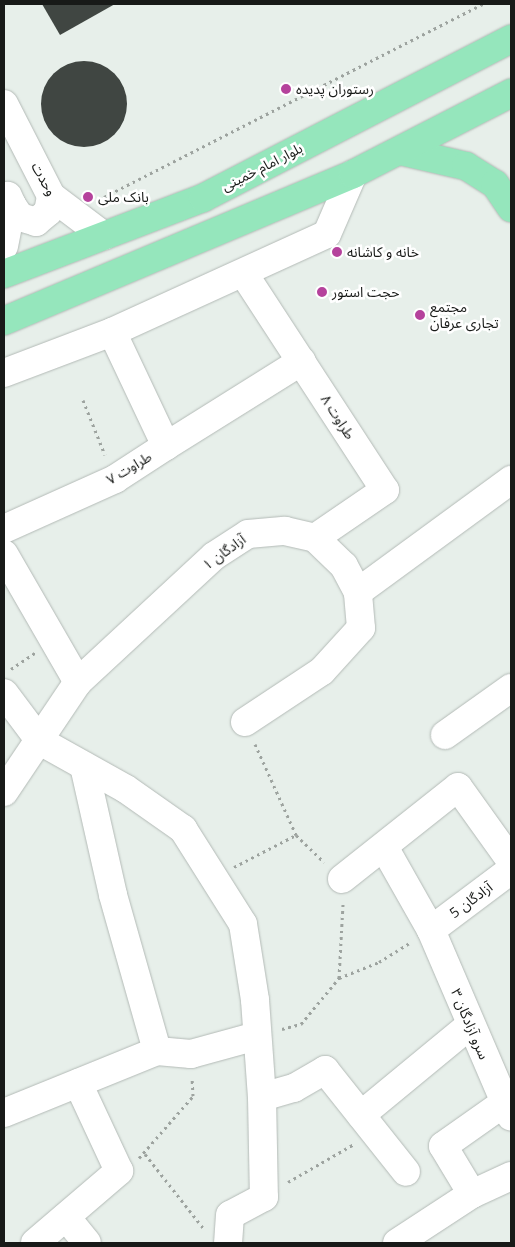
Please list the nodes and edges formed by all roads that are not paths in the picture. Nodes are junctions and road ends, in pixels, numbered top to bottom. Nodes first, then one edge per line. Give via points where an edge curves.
1 (511, 39) edge
2 (511, 93) edge
3 (4, 104) edge
4 (401, 150) junction
5 (353, 174) junction
6 (8, 196) edge
7 (51, 196) junction
8 (511, 208) edge
9 (104, 236) junction
10 (4, 246) edge
11 (4, 274) edge
12 (244, 274) junction
13 (4, 322) edge
14 (112, 332) junction
15 (302, 361) junction
16 (4, 373) edge
17 (166, 446) junction
18 (511, 480) edge
19 (4, 529) edge
20 (315, 538) junction
21 (4, 554) edge
22 (358, 592) junction
23 (78, 682) junction
24 (511, 688) edge
25 (4, 693) edge
26 (245, 722) road end
27 (446, 735) dead end
28 (40, 741) junction
29 (84, 766) junction
30 (4, 792) edge
31 (384, 847) junction
32 (511, 861) edge
33 (511, 870) edge
34 (342, 879) road end
35 (431, 930) junction
36 (470, 1025) junction
37 (257, 1036) junction
38 (157, 1051) junction
39 (78, 1083) junction
40 (262, 1097) junction
41 (507, 1110) edge
42 (4, 1113) edge
43 (367, 1124) junction
44 (406, 1172) dead end
45 (511, 1176) edge
46 (472, 1194) junction
47 (66, 1217) junction
48 (217, 1237) edge
49 (35, 1243) edge
50 (87, 1243) edge
51 (396, 1243) edge

1 - 9 main road, بلوار امام خمینی via 202,198
2 - 4 main road
3 - 7 street, وحدت
4 - 5 main road
4 - 8 main road via 472,169 495,184
5 - 12 street via 327,234
5 - 13 main road
6 - 7 street via 20,217 36,222 48,212
6 - 10 street
7 - 9 street, وحدت
9 - 11 main road, بلوار امام خمینی
12 - 14 street
12 - 15 street, طراوت ۸
14 - 16 street
14 - 17 street, طراوت ۷
15 - 17 street
15 - 20 street, طراوت ۸ via 385,490
17 - 19 street, طراوت ۷ via 115,478
18 - 22 street
20 - 22 street via 344,566
20 - 23 street, آزادگان ۱ via 285,531 248,534 214,556
21 - 23 street
22 - 26 street via 361,628 322,671
23 - 28 street, آزادگان ۱
24 - 27 street
25 - 28 street
28 - 29 street
28 - 30 street, آزادگان ۱
29 - 37 street via 126,789 183,829 216,877 243,924
29 - 38 street via 113,895
31 - 32 street via 458,787
31 - 34 street
31 - 35 street, سرو آزادگان ۳
33 - 35 street, آزادگان 5
35 - 36 street, سرو آزادگان ۳
36 - 41 street, سرو آزادگان ۳
36 - 43 street
37 - 38 street via 191,1054
37 - 40 street
38 - 39 street
39 - 42 street
39 - 47 street via 120,1170
40 - 43 street via 294,1088 325,1070
40 - 48 street via 264,1196 230,1215
41 - 46 street via 443,1146
43 - 44 street
45 - 46 street
46 - 51 street
47 - 49 street
47 - 50 street

